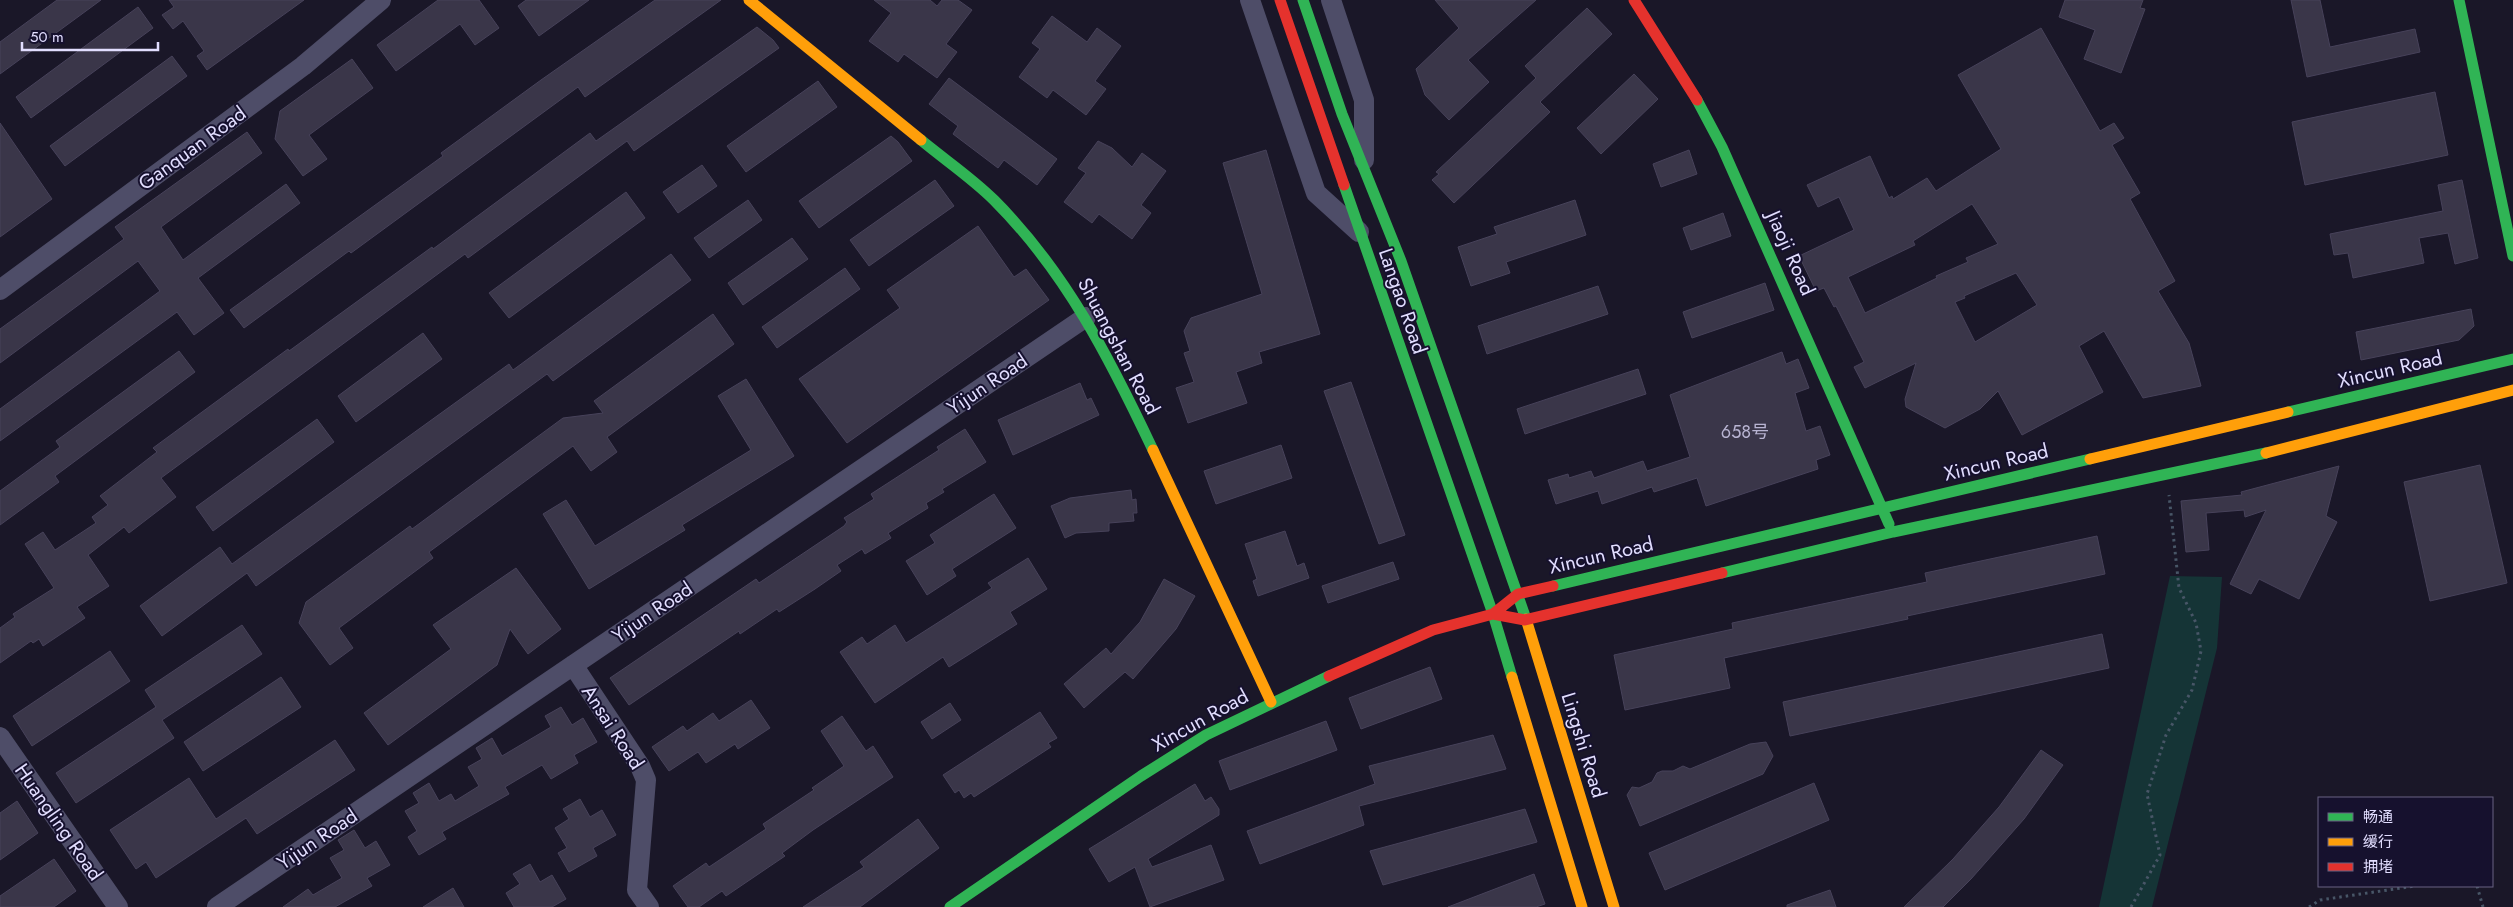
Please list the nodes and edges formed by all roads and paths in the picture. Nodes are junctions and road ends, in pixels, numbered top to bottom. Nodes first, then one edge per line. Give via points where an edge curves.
1 (381, 0) edge
2 (749, 0) edge
3 (1250, 0) edge
4 (1280, 0) edge
5 (1303, 0) edge
6 (1330, 0) edge
7 (1634, 0) edge
8 (2459, 0) edge
9 (1364, 169) junction
10 (1359, 232) junction
11 (2513, 256) edge
12 (0, 290) edge
13 (1086, 317) junction
14 (2513, 359) edge
15 (2513, 390) edge
16 (2167, 474) junction
17 (1882, 507) junction
18 (1893, 532) junction
19 (1518, 594) junction
20 (1493, 614) junction
21 (1525, 620) junction
22 (573, 665) junction
23 (1271, 702) junction
24 (0, 737) edge
25 (2408, 887) edge
26 (2477, 887) edge
27 (118, 907) edge
28 (217, 907) edge
29 (649, 907) edge
30 (950, 907) edge
31 (1582, 907) edge
32 (1614, 907) edge
33 (2131, 907) edge
34 (2309, 907) edge
35 (2483, 907) edge

1 - 12 street, Ganquan Road via 303,66
2 - 13 main road, Shuangshan Road via 993,199 1028,236
3 - 10 street via 1316,194
4 - 10 main road, Langao Road
5 - 9 main road, Langao Road
6 - 9 street via 1364,100
7 - 17 main road, Jiaoji Road via 1690,87 1722,147
8 - 11 main road
9 - 19 main road, Langao Road via 1401,261
10 - 20 main road, Langao Road
13 - 22 street, Yijun Road
13 - 23 main road, Shuangshan Road via 1114,367
14 - 17 main road, Xincun Road
15 - 16 main road, Xincun Road via 2269,452
16 - 18 main road, Xincun Road
16 - 33 path via 2179,588 2196,623 2200,651 2192,690 2166,735 2147,794 2160,855
17 - 18 main road, Jiaoji Road
17 - 19 main road, Xincun Road
18 - 21 main road, Xincun Road
19 - 20 main road, Xincun Road
19 - 21 main road, Lingshi Road
20 - 21 main road, Xincun Road
20 - 23 main road, Xincun Road via 1434,630
20 - 31 main road
21 - 32 main road, Lingshi Road
22 - 28 street, Yijun Road
22 - 29 street, Ansai Road via 646,780 637,890
23 - 30 main road, Xincun Road via 1182,750
24 - 27 street, Huangling Road
25 - 34 path via 2320,900
26 - 35 path

